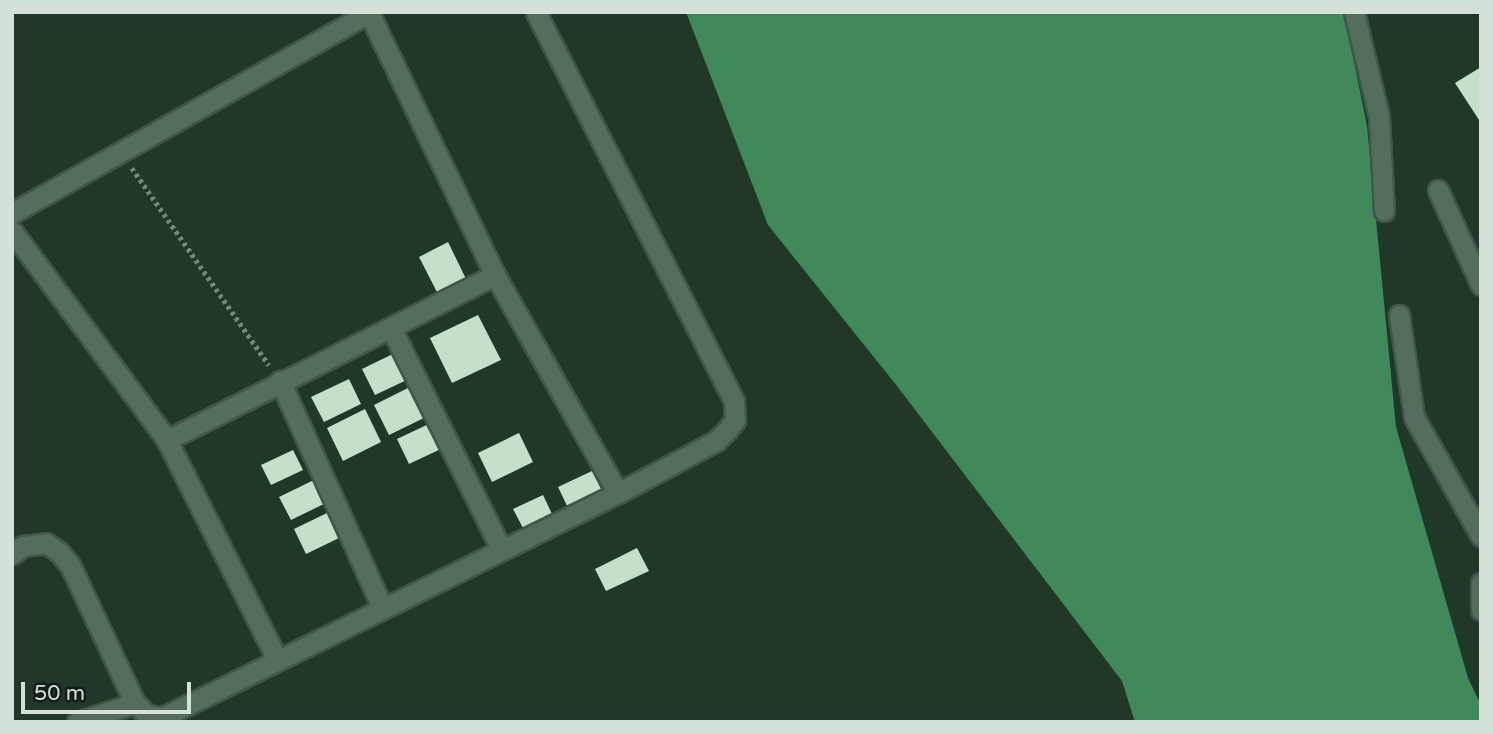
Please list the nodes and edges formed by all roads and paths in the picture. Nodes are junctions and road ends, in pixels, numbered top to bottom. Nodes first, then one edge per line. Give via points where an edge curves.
1 (369, 12) edge
2 (536, 12) edge
3 (1354, 12) edge
4 (120, 150) junction
5 (1438, 190) dead end
6 (1384, 211) dead end
7 (12, 212) edge
8 (12, 231) edge
9 (495, 275) junction
10 (1481, 285) edge
11 (1399, 316) dead end
12 (393, 330) junction
13 (280, 381) junction
14 (167, 440) junction
15 (618, 494) junction
16 (1481, 536) edge
17 (501, 549) junction
18 (12, 554) edge
19 (1481, 583) edge
20 (383, 609) junction
21 (1481, 610) edge
22 (277, 659) junction
23 (135, 703) junction
24 (77, 722) edge

1 - 4 street
1 - 9 street
2 - 15 street via 734,401 735,420 716,441
3 - 6 street via 1379,117
4 - 7 street
4 - 13 path
5 - 10 street
8 - 14 street
9 - 12 street
9 - 15 street
11 - 16 street via 1414,417
12 - 13 street
12 - 17 street
13 - 14 street
13 - 20 street
14 - 22 street
15 - 17 street
17 - 20 street
18 - 23 street via 23,546 46,543 70,565
19 - 21 street
20 - 22 street
22 - 23 street via 163,717 147,715
23 - 24 street

